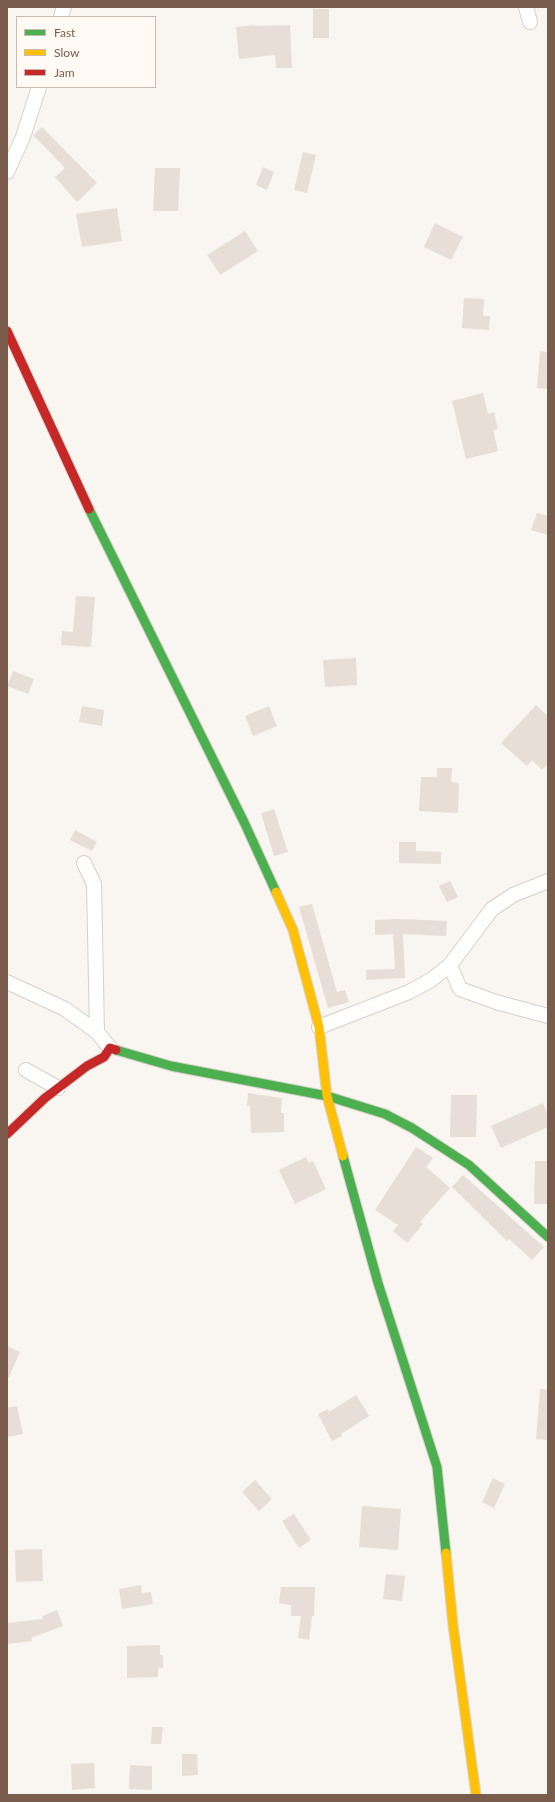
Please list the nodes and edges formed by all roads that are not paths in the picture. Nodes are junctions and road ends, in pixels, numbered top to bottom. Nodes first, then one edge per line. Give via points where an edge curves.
1 (526, 7) edge
2 (530, 22) dead end
3 (39, 88) edge
4 (7, 172) edge
5 (7, 331) edge
6 (84, 863) dead end
7 (548, 881) edge
8 (450, 964) junction
9 (7, 982) edge
10 (548, 1016) edge
11 (319, 1026) junction
12 (97, 1032) junction
13 (110, 1048) junction
14 (26, 1070) dead end
15 (58, 1088) junction
16 (327, 1096) junction
17 (7, 1134) edge
18 (548, 1237) edge
19 (476, 1795) edge

1 - 2 street
3 - 4 street via 23,137
5 - 11 street via 78,486 244,822 293,930
6 - 12 street via 94,884
7 - 8 street via 513,895 492,908
8 - 10 street via 460,989
8 - 11 street via 431,980 409,992
9 - 12 street via 65,1009
11 - 16 street
12 - 13 street
13 - 15 street via 104,1057 87,1066
13 - 16 street via 171,1066
14 - 15 street
15 - 17 street
16 - 18 street via 385,1114 412,1128 469,1165
16 - 19 street via 378,1283 437,1467 453,1625

